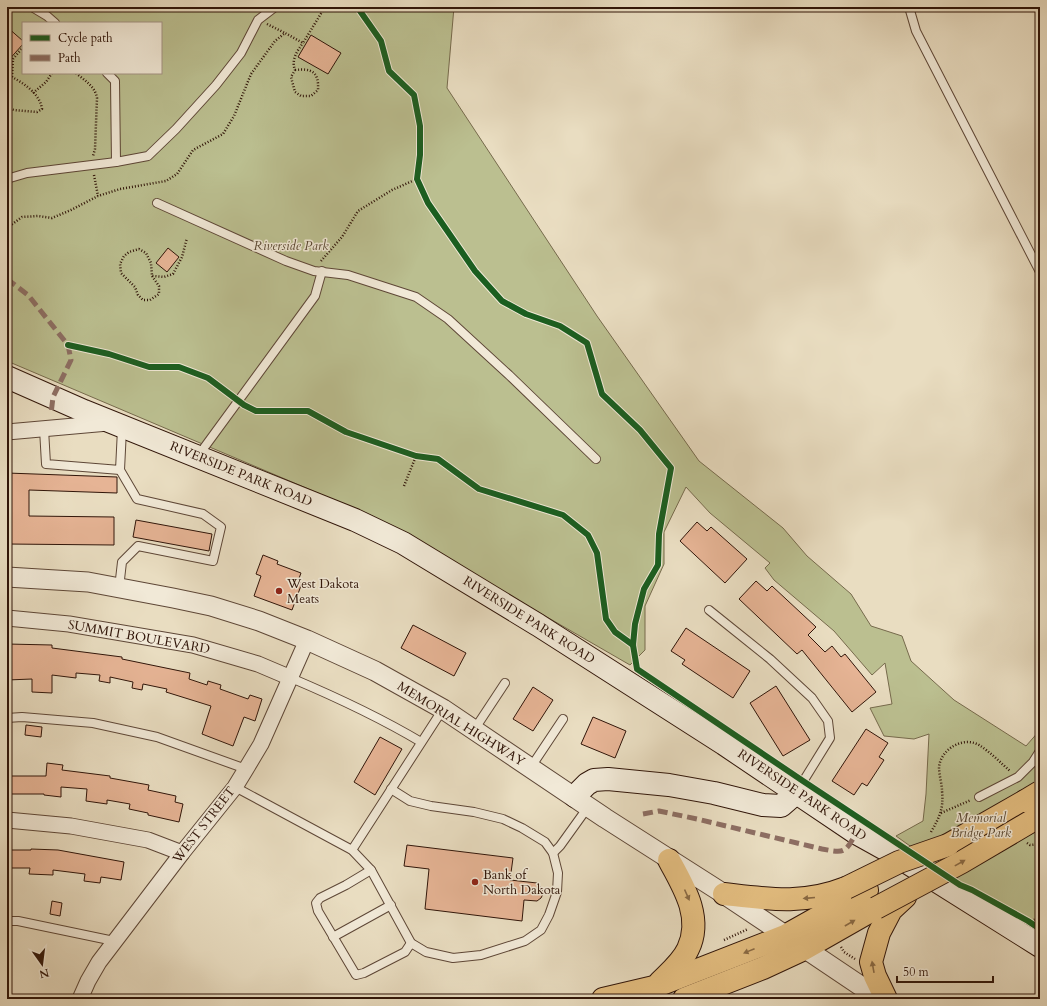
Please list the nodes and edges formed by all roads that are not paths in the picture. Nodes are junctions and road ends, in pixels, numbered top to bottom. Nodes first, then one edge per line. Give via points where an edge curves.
1 (32, 7) edge
2 (275, 7) edge
3 (909, 7) edge
4 (54, 22) edge
5 (108, 74) edge
6 (116, 162) junction
7 (7, 180) edge
8 (157, 203) dead end
9 (318, 271) junction
10 (1040, 272) edge
11 (7, 376) edge
12 (117, 424) junction
13 (44, 428) junction
14 (7, 432) edge
15 (197, 457) junction
16 (596, 460) dead end
17 (120, 470) junction
18 (7, 577) edge
19 (119, 588) junction
20 (709, 610) dead end
21 (7, 618) edge
22 (307, 640) junction
23 (291, 678) junction
24 (505, 683) dead end
25 (443, 709) junction
26 (7, 718) edge
27 (563, 719) dead end
28 (474, 730) junction
29 (421, 742) junction
30 (1040, 751) edge
31 (531, 767) junction
32 (246, 769) junction
33 (234, 787) junction
34 (391, 789) junction
35 (1040, 792) edge
36 (796, 793) junction
37 (979, 797) road end
38 (581, 801) junction
39 (1040, 816) edge
40 (7, 820) edge
41 (948, 845) junction
42 (352, 850) junction
43 (182, 853) junction
44 (553, 853) junction
45 (669, 860) junction
46 (371, 870) junction
47 (918, 885) junction
48 (724, 894) junction
49 (872, 899) junction
50 (391, 905) junction
51 (7, 921) edge
52 (785, 936) junction
53 (333, 937) junction
54 (114, 941) junction
55 (411, 943) junction
56 (1040, 946) edge
57 (804, 949) junction
58 (654, 987) junction
59 (80, 999) edge
60 (603, 999) edge
61 (684, 999) edge
62 (880, 999) edge
63 (886, 999) edge

1 - 4 lane
2 - 6 lane via 258,20 241,53 216,85 148,156
3 - 10 lane via 916,31
5 - 6 lane via 115,80
6 - 7 lane via 27,173
8 - 9 lane via 286,261
9 - 15 lane via 315,296
9 - 16 lane via 348,275 416,297 448,319
11 - 12 main road, RIVERSIDE PARK ROAD
12 - 13 street
12 - 15 main road, RIVERSIDE PARK ROAD
12 - 17 lane
13 - 14 street
13 - 17 lane via 46,464
15 - 36 main road, RIVERSIDE PARK ROAD via 354,520 403,543 538,625
17 - 19 lane via 137,499 203,514 221,527 213,561 138,546 122,562
18 - 19 street, MEMORIAL HIGHWAY via 88,582
19 - 22 street, MEMORIAL HIGHWAY via 210,606 259,621
20 - 36 lane via 776,664 812,698 828,721 830,738
21 - 23 street, SUMMIT BOULEVARD via 69,624 193,645 258,664
22 - 23 street, WEST STREET
22 - 25 street, MEMORIAL HIGHWAY via 375,671
23 - 29 lane via 334,696
23 - 32 street, WEST STREET via 261,744
24 - 28 lane
25 - 28 street, MEMORIAL HIGHWAY
25 - 29 lane
26 - 32 lane via 92,723 157,737
27 - 31 lane
28 - 31 street, MEMORIAL HIGHWAY
29 - 34 lane
30 - 37 lane via 1018,777
31 - 38 street, MEMORIAL HIGHWAY
32 - 33 street, WEST STREET
33 - 42 lane
33 - 43 street, WEST STREET
34 - 42 lane
34 - 44 lane via 410,801 503,819 537,836
35 - 41 main road, bridge
36 - 38 main road via 781,806 764,805 669,785 608,779 594,780 588,784
36 - 56 main road, RIVERSIDE PARK ROAD via 856,833 1025,924
38 - 44 lane via 560,846
38 - 45 street, MEMORIAL HIGHWAY
47 -> 39 main road, bridge
40 - 43 street via 71,826 148,840
41 -> 48 main road, bridge via 899,862 830,894 786,900
41 - 49 main road, bridge
42 - 46 lane
43 - 54 street, WEST STREET
44 - 55 lane via 558,873 556,897 541,930 525,941 482,955 453,958 426,952
45 - 48 street, MEMORIAL HIGHWAY
45 -> 58 main road via 690,902 692,937 688,950 677,966
46 - 50 lane
46 - 53 lane via 320,898 316,904
47 - 49 main road, bridge
63 -> 47 main road, bridge via 871,962 879,933 891,910
48 - 52 street, MEMORIAL HIGHWAY
49 - 52 main road
57 -> 49 main road
50 - 53 lane
50 - 55 lane
51 - 54 lane via 18,921
52 - 57 street, MEMORIAL HIGHWAY
52 -> 58 main road
53 - 55 lane via 356,975 406,952
54 - 59 street, WEST STREET via 99,962
57 - 61 main road
57 - 62 street, MEMORIAL HIGHWAY
58 - 60 main road

